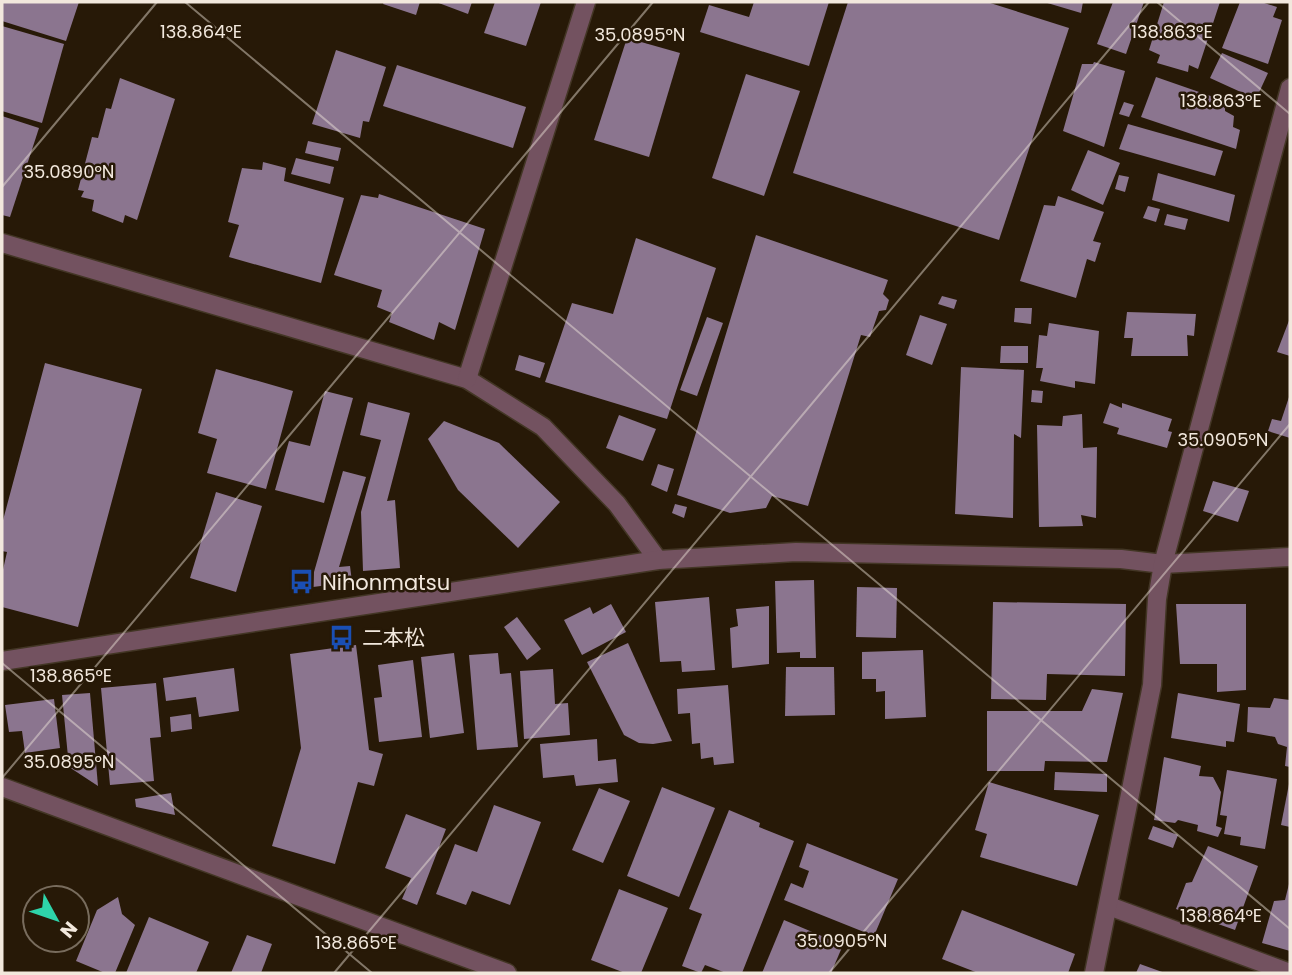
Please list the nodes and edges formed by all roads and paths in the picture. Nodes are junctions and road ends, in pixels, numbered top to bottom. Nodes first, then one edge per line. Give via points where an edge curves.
1 (586, 2) edge
2 (1290, 88) edge
3 (2, 243) edge
4 (467, 379) junction
5 (1290, 557) edge
6 (658, 559) junction
7 (1163, 564) junction
8 (2, 661) edge
9 (2, 787) edge
10 (1109, 906) junction
11 (507, 973) edge
12 (1094, 973) edge
13 (1290, 973) edge

1 - 4 street
2 - 7 street
3 - 4 street
4 - 6 street via 543,427 617,504
5 - 7 street
6 - 7 street via 796,552 1121,559
6 - 8 street
7 - 10 street via 1152,685
9 - 11 street
10 - 12 street
10 - 13 street

